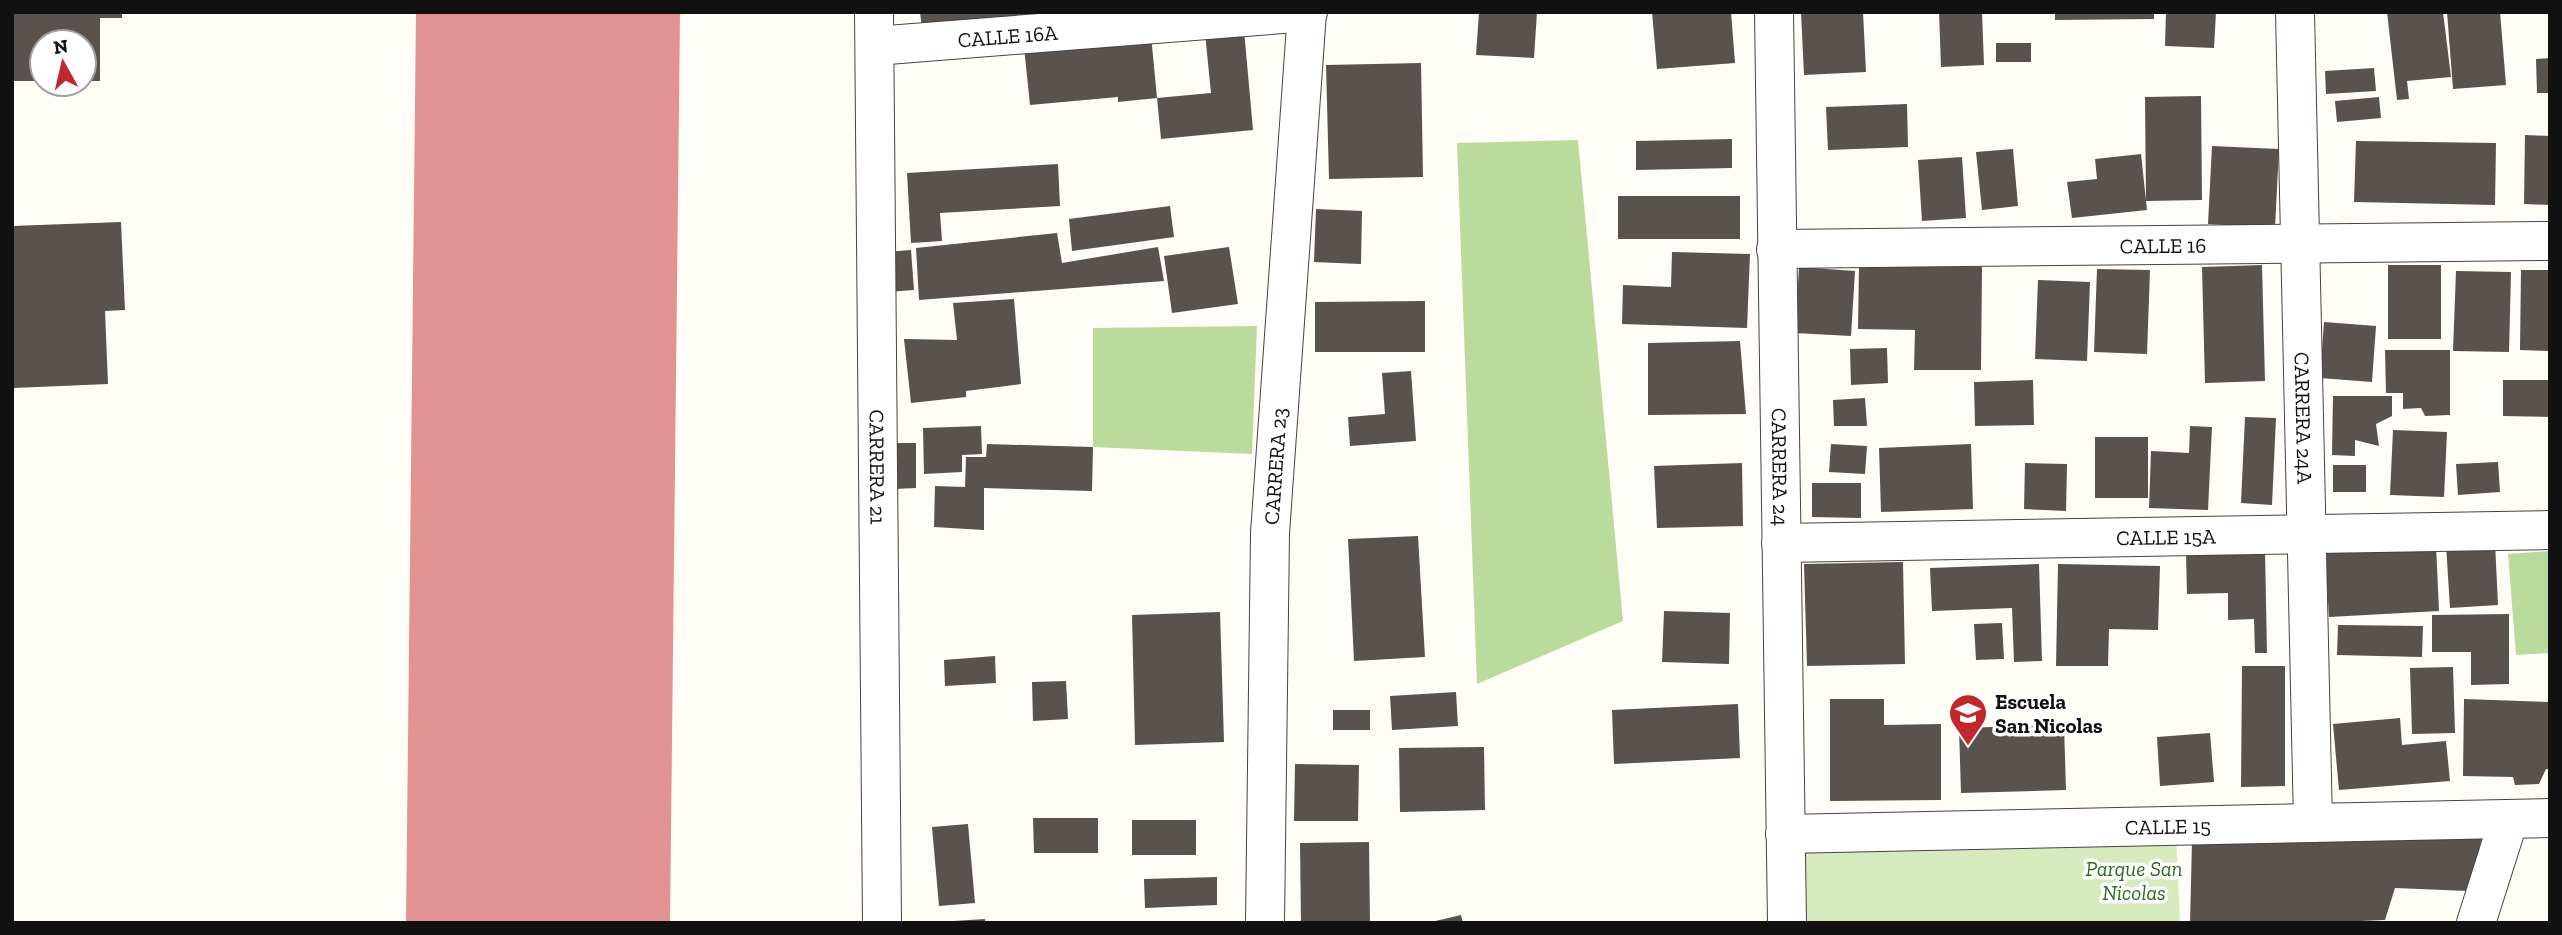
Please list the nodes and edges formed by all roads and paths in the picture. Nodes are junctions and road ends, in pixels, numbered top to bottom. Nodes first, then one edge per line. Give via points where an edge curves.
1 (1308, 12) edge
2 (1774, 12) edge
3 (2295, 12) edge
4 (874, 29) edge
5 (2550, 241) edge
6 (2300, 243) junction
7 (1776, 249) junction
8 (2550, 530) edge
9 (2306, 534) junction
10 (1781, 544) junction
11 (2550, 818) edge
12 (2509, 819) junction
13 (2314, 823) junction
14 (1785, 834) junction
15 (883, 923) edge
16 (1265, 923) edge
17 (1787, 923) edge
18 (2476, 923) edge

1 - 4 street, CALLE 16A
1 - 16 street, CARRERA 23 via 1270,533
2 - 7 street, CARRERA 24
3 - 6 street, CARRERA 24A
4 - 15 street, CARRERA 21
5 - 6 street, CALLE 16
6 - 7 street, CALLE 16
6 - 9 street, CARRERA 24A
7 - 10 street, CARRERA 24
8 - 9 street, CALLE 15A
9 - 10 street, CALLE 15A
9 - 13 street, CARRERA 24A
10 - 14 street, CARRERA 24
11 - 12 street, CALLE 15
12 - 13 street, CALLE 15
12 - 18 street
13 - 14 street, CALLE 15
14 - 17 street, CARRERA 24

